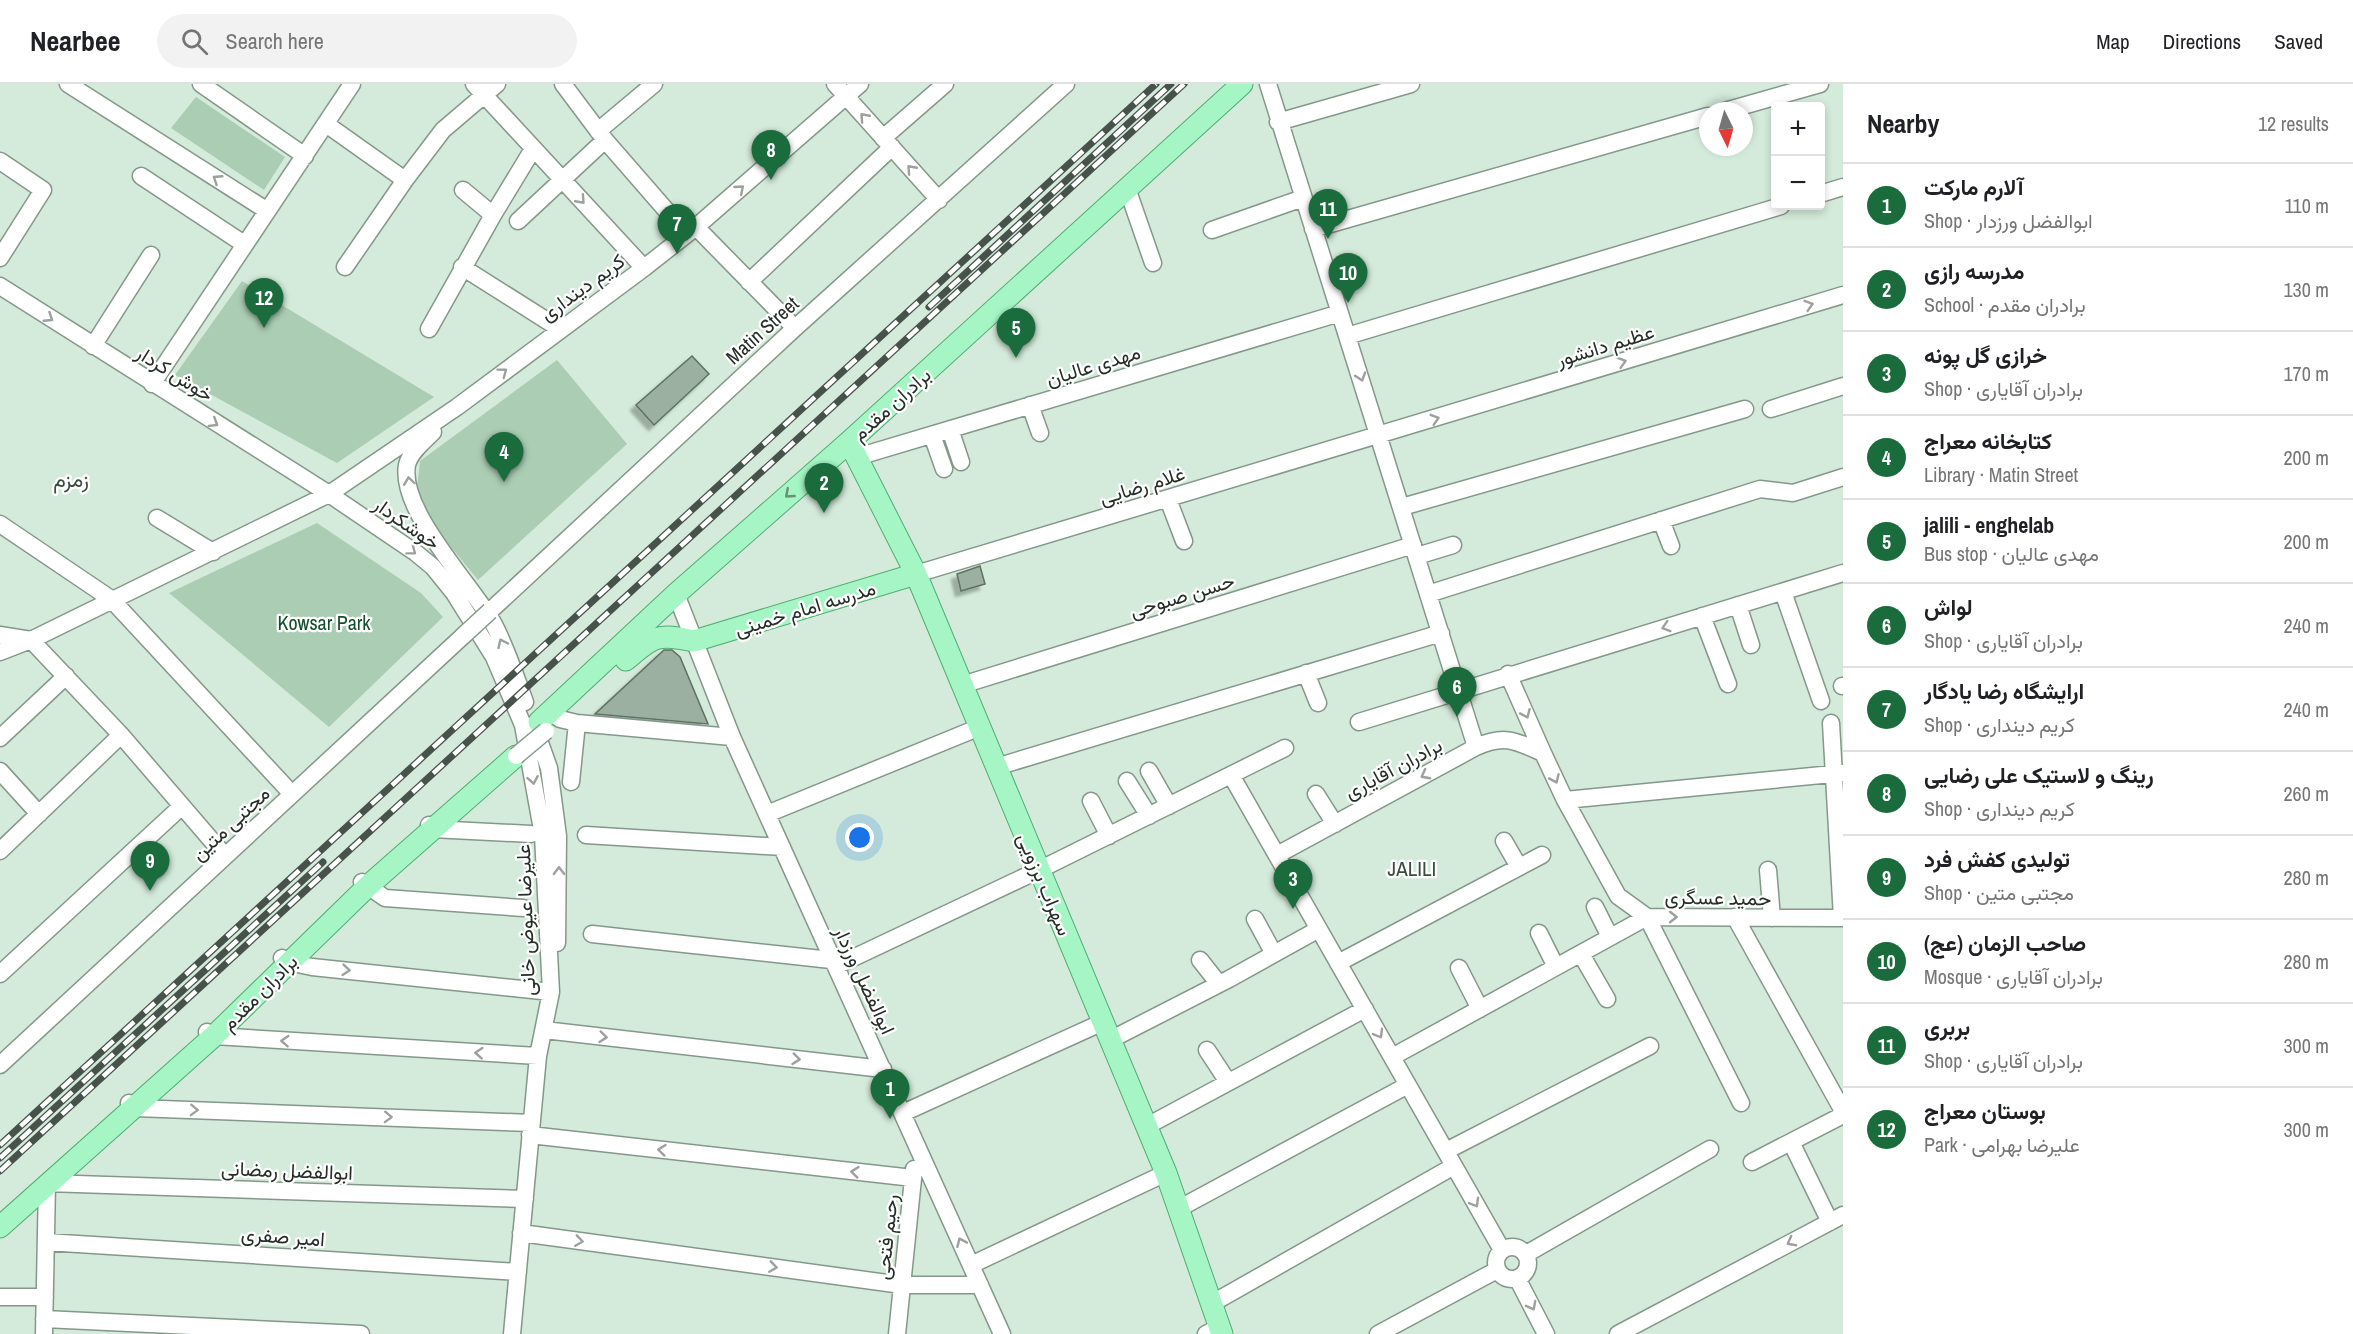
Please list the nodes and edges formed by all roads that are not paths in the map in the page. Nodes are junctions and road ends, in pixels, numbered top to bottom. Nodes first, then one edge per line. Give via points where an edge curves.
1 (69, 84) edge
2 (201, 84) edge
3 (351, 84) edge
4 (497, 84) edge
5 (563, 84) edge
6 (654, 84) edge
7 (860, 84) edge
8 (945, 84) edge
9 (1066, 84) edge
10 (1223, 84) edge
11 (1242, 84) edge
12 (1268, 84) edge
13 (1411, 84) edge
14 (1820, 84) edge
15 (479, 90) edge
16 (840, 90) edge
17 (1753, 103) edge
18 (1699, 119) edge
19 (1278, 122) junction
20 (326, 124) junction
21 (602, 136) junction
22 (887, 142) junction
23 (533, 149) junction
24 (305, 156) junction
25 (0, 161) edge
26 (141, 176) dead end
27 (562, 178) junction
28 (405, 180) junction
29 (1843, 187) edge
30 (1127, 188) junction
31 (464, 190) dead end
32 (1825, 193) edge
33 (1303, 198) junction
34 (939, 200) junction
35 (1771, 209) edge
36 (266, 210) junction
37 (493, 215) junction
38 (672, 217) dead end
39 (518, 220) dead end
40 (696, 227) junction
41 (1313, 229) junction
42 (1212, 230) dead end
43 (244, 244) junction
44 (152, 255) dead end
45 (0, 258) edge
46 (1153, 263) dead end
47 (345, 267) dead end
48 (462, 267) junction
49 (644, 268) junction
50 (749, 282) junction
51 (0, 286) edge
52 (1843, 295) edge
53 (1340, 313) junction
54 (795, 328) junction
55 (429, 329) dead end
56 (560, 329) junction
57 (1347, 336) junction
58 (93, 346) junction
59 (152, 384) junction
60 (1843, 386) edge
61 (1030, 405) junction
62 (457, 407) junction
63 (1745, 409) dead end
64 (1771, 409) dead end
65 (950, 429) junction
66 (1040, 433) dead end
67 (932, 435) junction
68 (1379, 436) junction
69 (851, 445) junction
70 (961, 462) dead end
71 (944, 469) dead end
72 (1843, 477) edge
73 (328, 494) junction
74 (1168, 499) junction
75 (1402, 507) junction
76 (157, 518) dead end
77 (1661, 520) junction
78 (0, 524) edge
79 (1184, 541) dead end
80 (1452, 545) dead end
81 (1671, 546) dead end
82 (1415, 551) junction
83 (213, 552) junction
84 (1843, 573) edge
85 (916, 574) junction
86 (461, 589) junction
87 (1783, 591) junction
88 (676, 594) junction
89 (1428, 594) junction
90 (111, 599) junction
91 (1738, 605) junction
92 (489, 611) joint
93 (1702, 616) junction
94 (1441, 633) junction
95 (0, 634) edge
96 (31, 640) junction
97 (694, 641) junction
98 (1750, 645) dead end
99 (0, 652) edge
100 (1306, 674) junction
101 (1508, 674) junction
102 (66, 676) junction
103 (1728, 684) dead end
104 (962, 685) junction
105 (1458, 690) junction
106 (1821, 700) dead end
107 (1318, 703) dead end
108 (554, 722) junction
109 (1359, 722) dead end
110 (1831, 723) dead end
111 (980, 727) junction
112 (121, 735) junction
113 (732, 737) junction
114 (0, 738) edge
115 (1476, 747) junction
116 (1285, 748) dead end
117 (513, 752) joint
118 (1543, 753) junction
119 (996, 767) junction
120 (0, 771) edge
121 (1149, 771) dead end
122 (1232, 775) junction
123 (1841, 776) edge
124 (1127, 781) dead end
125 (571, 782) dead end
126 (292, 794) junction
127 (1316, 794) dead end
128 (1565, 800) junction
129 (1091, 801) dead end
130 (182, 806) junction
131 (1168, 806) junction
132 (39, 814) junction
133 (768, 814) junction
134 (1149, 816) junction
135 (1335, 824) junction
136 (430, 826) junction
137 (531, 834) dead end
138 (586, 835) dead end
139 (1109, 836) junction
140 (1504, 841) dead end
141 (782, 846) junction
142 (0, 851) edge
143 (1277, 855) junction
144 (1542, 855) dead end
145 (225, 856) junction
146 (1519, 867) junction
147 (1039, 870) junction
148 (1768, 870) dead end
149 (365, 884) junction
150 (1595, 907) dead end
151 (524, 908) dead end
152 (1647, 917) junction
153 (1736, 917) junction
154 (1772, 918) junction
155 (1843, 918) edge
156 (1255, 919) dead end
157 (1319, 929) junction
158 (1539, 933) dead end
159 (592, 934) dead end
160 (1610, 937) junction
161 (1274, 954) junction
162 (1581, 954) junction
163 (285, 960) junction
164 (1200, 960) dead end
165 (833, 963) junction
166 (1338, 963) junction
167 (1557, 967) junction
168 (1459, 968) dead end
169 (0, 974) edge
170 (1219, 984) junction
171 (551, 992) junction
172 (1607, 999) dead end
173 (1365, 1009) junction
174 (1480, 1009) junction
175 (544, 1030) junction
176 (1107, 1031) junction
177 (209, 1034) junction
178 (1650, 1046) dead end
179 (1207, 1050) dead end
180 (538, 1056) junction
181 (1392, 1057) junction
182 (0, 1065) edge
183 (883, 1069) junction
184 (1228, 1082) junction
185 (1408, 1085) junction
186 (1741, 1103) dead end
187 (131, 1104) junction
188 (903, 1113) junction
189 (1843, 1113) edge
190 (1147, 1126) junction
191 (531, 1129) junction
192 (1791, 1143) junction
193 (917, 1144) junction
194 (1710, 1149) dead end
195 (1450, 1159) junction
196 (1752, 1162) dead end
197 (1166, 1173) junction
198 (914, 1178) junction
199 (45, 1180) junction
200 (525, 1199) junction
201 (1179, 1209) junction
202 (0, 1216) edge
203 (1836, 1219) edge
204 (0, 1227) edge
205 (521, 1233) junction
206 (46, 1242) junction
207 (1502, 1250) junction
208 (1526, 1254) junction
209 (972, 1265) junction
210 (1497, 1270) junction
211 (518, 1272) junction
212 (1517, 1278) junction
213 (902, 1285) junction
214 (980, 1285) junction
215 (0, 1297) edge
216 (45, 1297) junction
217 (1211, 1304) junction
218 (44, 1326) edge
219 (1216, 1332) edge
220 (361, 1334) edge
221 (512, 1334) edge
222 (897, 1334) edge
223 (1002, 1334) edge
224 (1378, 1334) edge
225 (1546, 1334) edge
226 (1618, 1334) edge

36 -> 1 street
2 - 24 street
3 - 20 street
4 - 15 street
5 - 21 street
6 - 21 street
7 - 16 street, کریم دینداری
8 - 22 street
9 - 34 street, Matin Street
10 - 69 main road, برادران مقدم
11 - 30 main road, برادران مقدم
12 - 19 street
13 - 19 street
14 - 17 street
15 - 23 street
15 - 28 street
22 -> 16 street
40 -> 16 street, کریم دینداری
18 - 41 street
19 - 33 street
20 - 24 street
20 - 28 street
21 - 27 street
21 - 38 street
34 -> 22 street
22 - 50 street
23 - 27 street
23 - 37 street
24 - 36 street
25 - 45 street via 43,190
26 - 43 street
27 - 39 street
27 -> 49 street
28 - 47 street
29 - 32 street
30 - 46 street
30 - 69 main road, برادران مقدم
31 - 37 street
33 - 41 street
33 - 42 street
34 - 54 street, Matin Street
35 - 57 street
36 - 43 street
37 - 48 street
40 - 49 street, کریم دینداری
40 - 50 street
41 - 53 street
43 - 59 street
44 - 58 street
48 - 55 street
48 - 56 street
49 - 56 street, کریم دینداری
50 - 54 street
51 -> 58 street, خوش کردار
68 -> 52 street, عظیم دانشور
53 - 57 street
53 - 61 street, مهدی عالیان
54 - 92 street, Matin Street
62 -> 56 street, کریم دینداری
57 -> 68 street
58 - 59 street, خوش کردار
59 -> 73 street, خوش کردار
60 - 64 street
61 - 65 street, مهدی عالیان
61 - 66 street
62 - 73 street, کریم دینداری
86 -> 62 street via 422,520 411,496 407,472 413,453
63 - 75 street
65 - 67 street, مهدی عالیان
65 - 70 street
67 - 69 street, مهدی عالیان
67 - 71 street
68 - 74 street, غلام رضایی
68 - 75 street
69 - 85 main road, سهراب برزویی
69 -> 88 main road, برادران مقدم
72 - 77 street via 1794,493 1760,489
73 - 83 street, کریم دینداری
73 -> 86 street, خوشکردار
74 - 79 street
74 - 85 street, غلام رضایی
75 - 82 street
76 - 83 street
77 - 81 street
77 - 89 street
78 - 90 street
80 - 82 street, حسن صبوحی
82 - 89 street
82 - 104 street, حسن صبوحی
83 - 90 street, کریم دینداری
84 - 87 street
85 - 97 main road, مدرسه امام خمینی
85 - 104 main road, سهراب برزویی
86 - 171 street, علیرضا عیوض خانی via 523,725 545,852
87 - 91 street
87 - 106 street
88 - 97 street, ابوالفضل ورزدار
88 - 108 main road, برادران مقدم
89 - 94 street
90 - 96 street, کریم دینداری
90 - 126 street
91 - 93 street
91 - 98 street
92 - 126 street, مجتبی متین, bridge
93 -> 101 street
93 - 103 street
94 - 100 street
94 - 105 street
95 - 96 street
96 - 99 street, کریم دینداری
96 - 102 street
97 - 108 main road via 670,636 648,640
97 - 113 street, ابوالفضل ورزدار
100 - 107 street
100 - 119 street
101 - 105 street
101 -> 118 street, حمید عسگری
102 - 112 street
102 - 114 street
104 - 111 main road, سهراب برزویی
105 - 109 street
105 - 115 street
108 - 113 street
108 - 117 street, bridge
108 - 125 street
110 - 123 street
111 - 119 main road, سهراب برزویی
111 - 133 street
112 - 130 street
112 - 132 street
113 - 133 street, ابوالفضل ورزدار
115 - 118 street via 1493,740 1511,739
115 -> 135 street, برادران آقایاری
116 - 122 street
117 - 136 main road, برادران مقدم
118 -> 128 street, حمید عسگری
119 - 147 main road, سهراب برزویی
120 - 132 street
121 - 131 street
122 - 131 street
122 - 143 street
123 - 128 street
123 - 155 street
124 - 134 street
126 - 145 street, مجتبی متین
127 - 135 street
128 - 152 street, حمید عسگری via 1618,896
129 - 139 street
130 - 145 street
130 - 169 street
131 - 134 street
132 - 142 street
133 - 141 street, ابوالفضل ورزدار
134 - 139 street
135 - 143 street, برادران آقایاری
136 - 137 street
136 - 149 main road, برادران مقدم
138 - 141 street
139 - 147 street
140 - 146 street
141 - 165 street, ابوالفضل ورزدار
143 - 157 street
144 - 146 street
145 - 182 street, مجتبی متین
146 - 166 street
147 - 165 street
147 - 176 main road, سهراب برزویی
148 - 154 street
149 - 151 street via 385,898
149 - 163 main road, برادران مقدم
150 - 160 street
152 -> 153 street, حمید عسگری
152 - 160 street
152 - 186 street
153 - 154 street, حمید عسگری
153 - 189 street
154 - 155 street, حمید عسگری
156 - 161 street
157 - 161 street
157 - 166 street
158 - 167 street
159 - 165 street
160 - 162 street
161 - 170 street
162 - 167 street
162 - 172 street
163 -> 171 street via 312,967
163 - 177 main road, برادران مقدم
164 - 170 street
165 - 183 street, ابوالفضل ورزدار
166 - 173 street
167 - 174 street
168 - 174 street
170 - 176 street
171 - 175 street, علیرضا عیوض خانی
173 -> 181 street
173 - 184 street
174 - 181 street
175 - 180 street, علیرضا عیوض خانی
175 -> 183 street
176 - 188 street
176 - 190 main road, سهراب برزویی
180 -> 177 street
177 - 187 main road, برادران مقدم
178 - 195 street
179 - 184 street
180 - 191 street, علیرضا عیوض خانی
181 - 185 street
183 - 188 street, ابوالفضل ورزدار
184 - 190 street
185 - 195 street
185 - 201 street
187 -> 191 street
187 - 199 main road, برادران مقدم
188 - 193 street, ابوالفضل ورزدار
189 - 192 street
190 - 197 main road, سهراب برزویی
198 -> 191 street
191 - 200 street, علیرضا عیوض خانی
192 - 196 street
192 - 203 street
193 - 198 street, رحیم فتحی
209 -> 193 street, ابوالفضل ورزدار
194 - 208 street
195 -> 207 street
195 - 217 street
197 - 201 main road, سهراب برزویی
197 - 209 street
198 - 213 street, رحیم فتحی
199 - 200 street, ابوالفضل رمضانی
199 - 202 main road, برادران مقدم
199 - 204 main road, برادران مقدم
199 - 206 street
200 - 205 street, علیرضا عیوض خانی
201 - 217 main road, سهراب برزویی
203 -> 226 street
205 - 211 street, علیرضا عیوض خانی
205 -> 213 street
206 - 211 street, امیر صفری
206 - 216 street
207 - 208 street via 1517,1247
207 - 210 street via 1496,1259
208 - 212 street via 1527,1268
209 - 214 street, ابوالفضل ورزدار
210 - 212 street via 1503,1277
210 - 224 street
211 - 221 street, علیرضا عیوض خانی
212 -> 225 street
213 - 214 street
213 - 222 street, رحیم فتحی
214 - 223 street, ابوالفضل ورزدار
215 - 216 street
216 - 218 street
217 - 219 main road, سهراب برزویی
218 - 220 street

